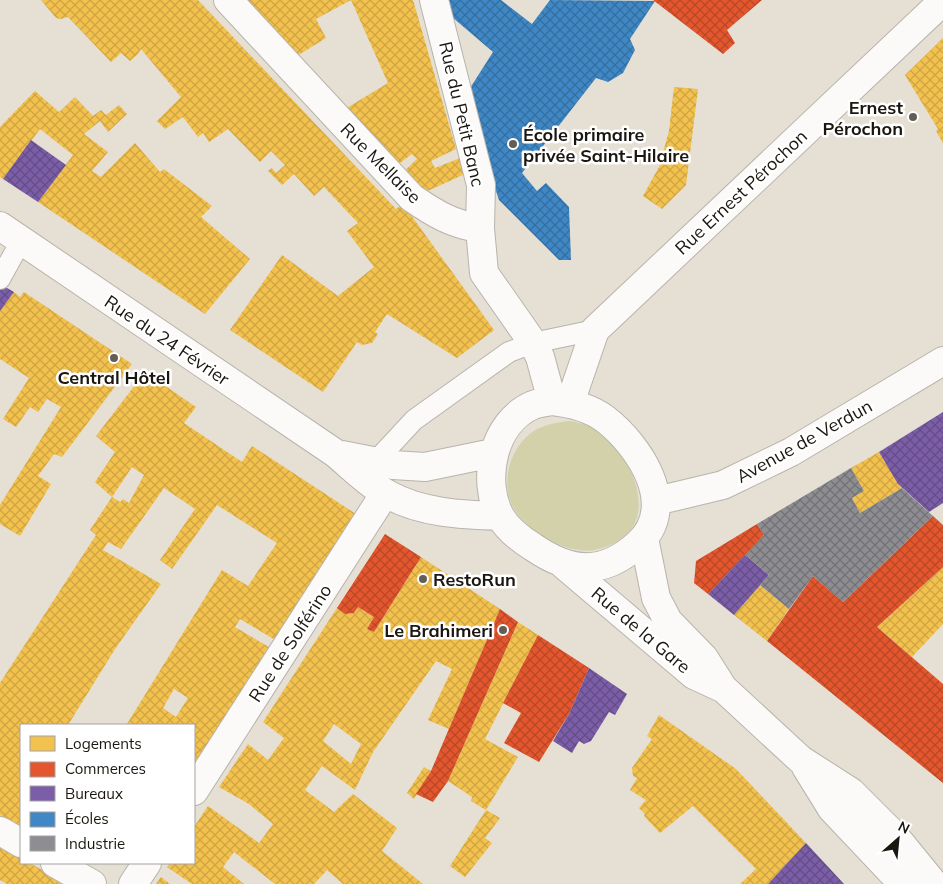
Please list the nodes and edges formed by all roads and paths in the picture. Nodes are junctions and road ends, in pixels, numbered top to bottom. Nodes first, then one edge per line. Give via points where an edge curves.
1 (228, 0) edge
2 (434, 0) edge
3 (943, 1) edge
4 (480, 228) junction
5 (11, 233) edge
6 (0, 279) edge
7 (594, 330) junction
8 (534, 343) junction
9 (943, 361) edge
10 (561, 402) junction
11 (335, 453) junction
12 (493, 453) junction
13 (375, 462) junction
14 (385, 494) junction
15 (656, 502) junction
16 (500, 516) junction
17 (644, 538) junction
18 (564, 565) junction
19 (723, 688) junction
20 (801, 760) junction
21 (195, 789) edge
22 (0, 831) edge
23 (20, 842) edge
24 (57, 864) edge
25 (146, 864) edge
26 (92, 884) edge
27 (133, 884) edge
28 (903, 884) edge
29 (934, 884) edge

1 - 4 street, Rue Mellaise via 412,198 436,215 464,226
2 - 4 street, Rue du Petit Banc via 481,185
3 - 7 street, Rue Ernest Pérochon
4 - 8 street via 484,273
5 - 6 lane
5 - 11 street, Rue du 24 Février
7 - 8 lane
7 - 10 street, Rue Ernest Pérochon
8 - 10 street
8 - 13 lane via 509,352 414,420
9 - 15 street, Avenue de Verdun via 791,452 723,485
10 - 12 street via 533,405 518,415 508,425
10 - 15 street via 604,418 623,435 652,479
11 - 13 street, Rue du 24 Février
11 - 14 street, Rue du 24 Février
12 - 13 street, Rue du 24 Février via 425,467
12 - 16 street via 492,488
14 - 16 street, Rue du 24 Février via 428,510
14 - 21 street, Rue de Solférino
15 - 17 street via 651,527
16 - 18 street via 525,542
17 - 18 street via 630,551 599,567 582,569
17 - 19 street, Rue de la Gare via 656,598 668,621 704,658
18 - 19 street, Rue de la Gare via 694,675
19 - 20 street, Rue de la Gare
20 - 28 street, Rue de la Gare via 832,809
20 - 29 street, Rue de la Gare via 852,792 894,835
22 - 23 street
24 - 26 street
25 - 27 street

